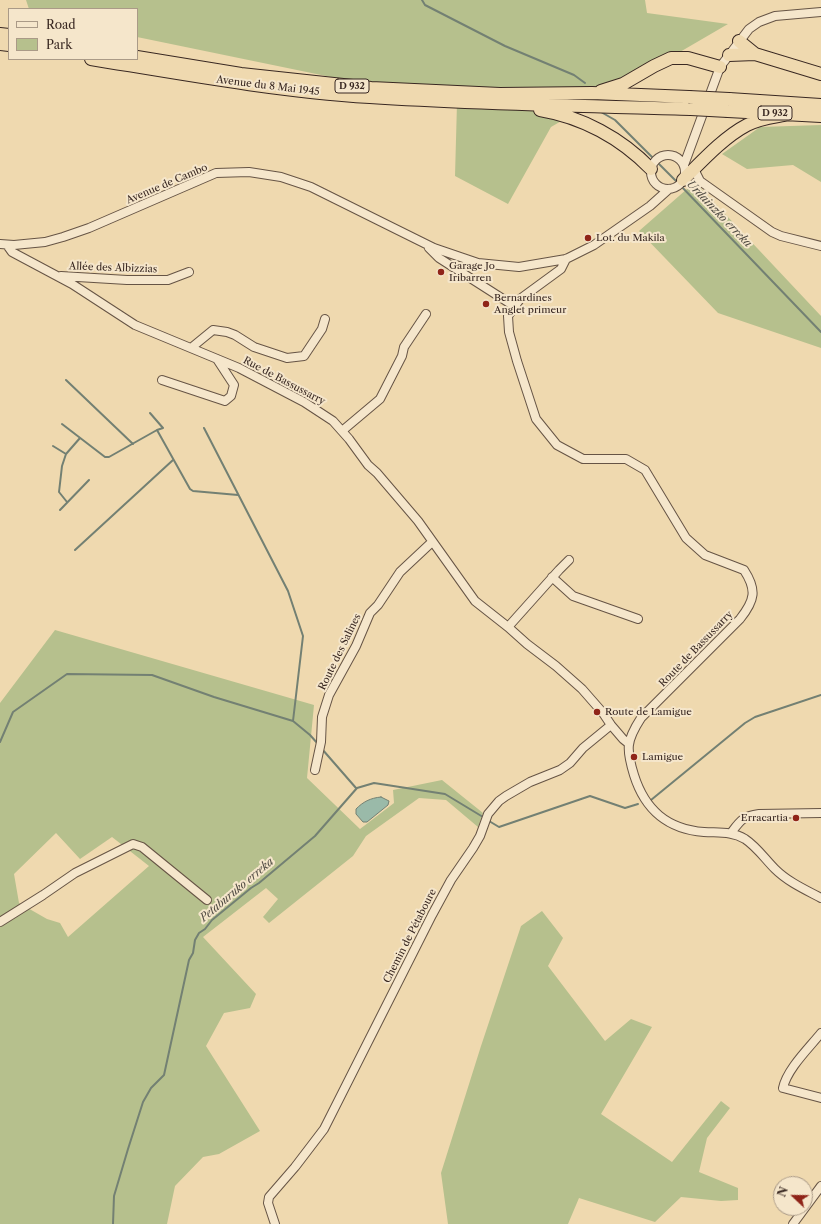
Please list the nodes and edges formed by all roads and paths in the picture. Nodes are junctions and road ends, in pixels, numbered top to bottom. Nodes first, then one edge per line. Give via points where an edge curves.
1 (821, 12) edge
2 (739, 41) junction
3 (755, 54) junction
4 (729, 55) junction
5 (138, 57) edge
6 (97, 60) edge
7 (720, 67) junction
8 (821, 74) edge
9 (592, 94) junction
10 (503, 103) junction
11 (821, 104) edge
12 (728, 105) junction
13 (789, 114) junction
14 (821, 116) edge
15 (690, 146) junction
16 (676, 156) junction
17 (654, 163) junction
18 (689, 167) junction
19 (656, 185) junction
20 (678, 185) junction
21 (650, 206) junction
22 (3, 244) edge
23 (427, 246) junction
24 (821, 246) edge
25 (566, 259) junction
26 (188, 272) dead end
27 (59, 276) junction
28 (514, 306) junction
29 (426, 314) dead end
30 (325, 319) dead end
31 (190, 348) junction
32 (216, 358) junction
33 (162, 380) dead end
34 (342, 431) junction
35 (432, 542) junction
36 (569, 560) dead end
37 (552, 577) junction
38 (638, 619) dead end
39 (508, 627) junction
40 (611, 725) junction
41 (628, 743) junction
42 (315, 770) dead end
43 (821, 813) edge
44 (731, 833) junction
45 (821, 898) edge
46 (207, 900) dead end
47 (0, 922) edge
48 (821, 1033) edge
49 (821, 1098) edge
50 (821, 1186) edge
51 (275, 1224) edge
52 (793, 1224) edge

1 - 2 street via 775,16 759,22
2 - 3 highway
2 - 4 street
3 - 4 highway
3 - 8 highway
4 - 7 street
5 - 9 highway, Avenue du 8 Mai 1945 / D 932 via 248,75 371,88 500,94
6 - 10 highway, Avenue du 8 Mai 1945 / D 932 via 226,82 291,90 369,97
7 - 9 highway via 688,58 671,58 623,84
7 - 15 street
9 - 12 highway, D 932, bridge via 689,97
10 - 12 highway, Avenue du 8 Mai 1945 / D 932, bridge via 691,109
10 - 17 highway via 552,112 582,122 623,144 642,159
11 - 12 highway, D 932
12 - 13 highway, D 932
13 - 14 highway, D 932
13 - 18 highway via 748,124
15 - 16 street
15 - 18 street
16 - 17 street via 669,154
16 - 18 street
17 - 19 street via 651,178
18 - 20 highway
18 - 24 street via 700,181 772,232
19 - 20 street via 661,188
19 - 21 street via 657,191
20 - 21 street, Avenue de Cambo
21 - 25 street, Avenue de Cambo via 594,245
22 - 23 street, Avenue de Cambo via 45,242 63,238 216,174 249,172 281,177 311,187
22 - 27 street, Rue de Bassussarry via 18,256
23 - 25 street, Avenue de Cambo via 478,263 519,267
23 - 28 street, Avenue de Cambo via 439,258
25 - 28 street via 561,269
26 - 27 street, Allée des Albizzias via 168,280
27 - 31 street, Rue de Bassussarry via 135,325
28 - 41 street, Route de Bassussarry via 508,316 516,361 536,419 557,446 583,459 626,459 645,470 686,538 705,555 744,570 753,588 752,599 745,612 641,718
29 - 34 street via 404,347 380,399
30 - 31 street via 304,356 287,358 254,347 227,332 213,330
31 - 32 street, Rue de Bassussarry
32 - 33 street via 234,385 231,396 225,401
32 - 34 street, Rue de Bassussarry via 304,402 333,421
34 - 35 street, Rue de Bassussarry
35 - 39 street, Rue de Bassussarry via 475,601
35 - 42 street, Route des Salines via 400,572 370,613 322,717 321,742
36 - 37 street
37 - 38 street via 573,596
37 - 39 street
39 - 40 street via 582,689
40 - 41 street
40 - 51 street, Chemin de Pétaboure via 583,748 570,763 506,796 488,814 480,836 434,910 324,1128 269,1197 268,1203
41 - 44 street via 629,759 638,788 655,811 666,820 688,829
43 - 44 street via 749,815 739,821
44 - 45 street via 756,848 776,870 791,881
46 - 47 street via 142,847 133,844 75,873
48 - 49 street via 790,1071 783,1088
50 - 52 street

